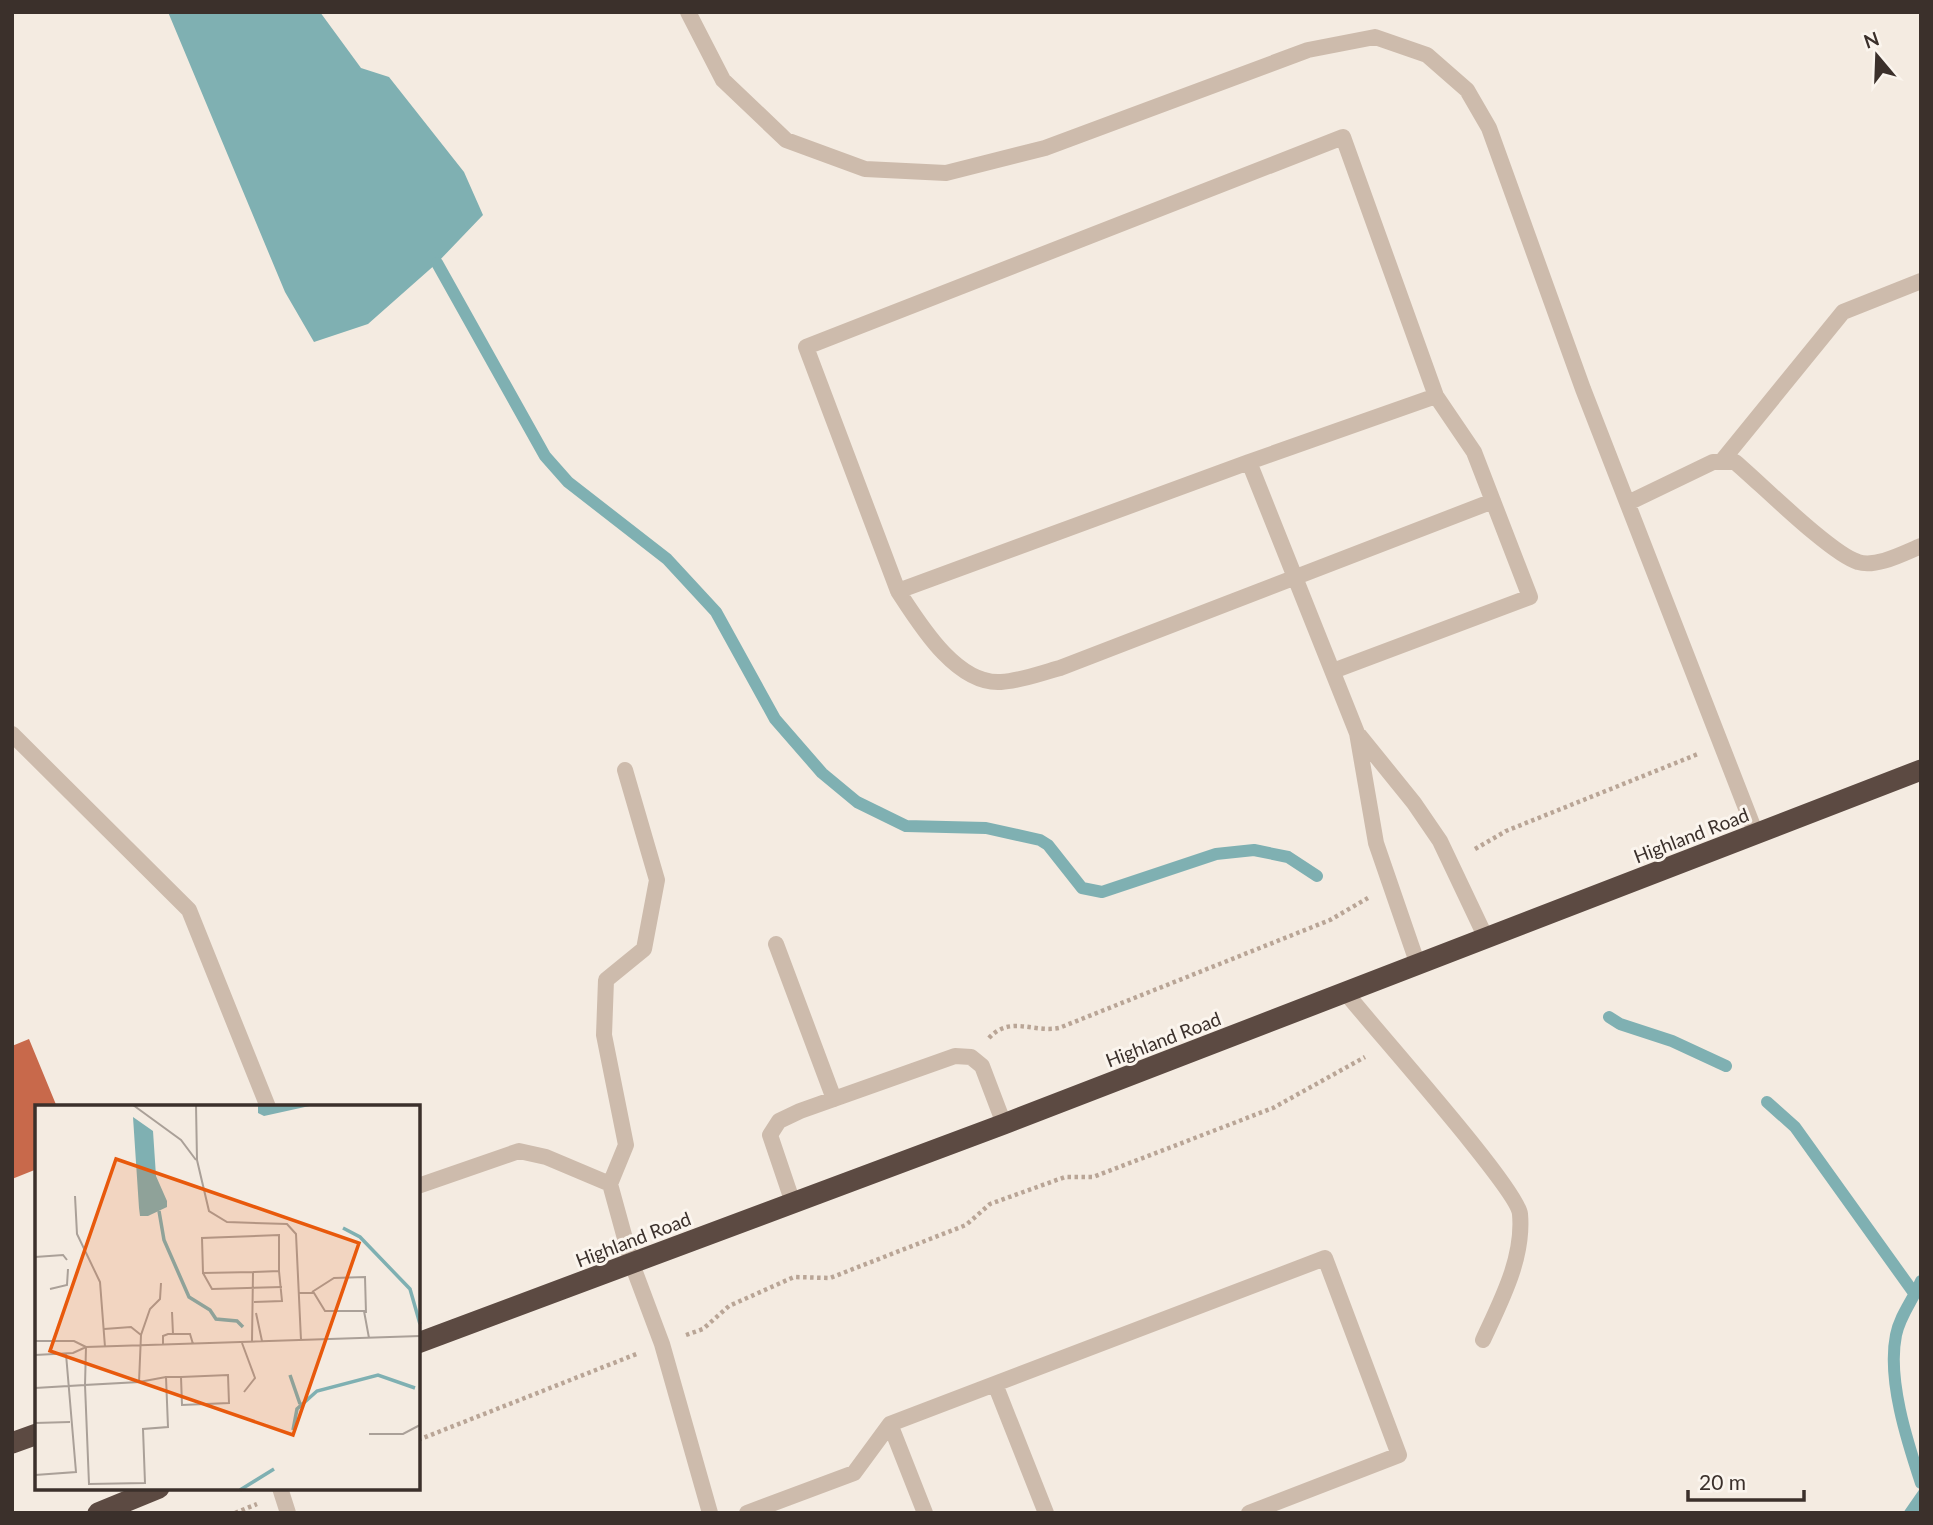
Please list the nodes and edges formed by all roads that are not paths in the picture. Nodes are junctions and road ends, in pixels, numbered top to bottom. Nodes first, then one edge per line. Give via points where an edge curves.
1 (688, 12) edge
2 (1921, 281) edge
3 (1436, 396) junction
4 (1250, 462) junction
5 (1721, 462) junction
6 (1493, 501) junction
7 (1628, 503) junction
8 (1921, 546) edge
9 (1296, 576) junction
10 (898, 592) junction
11 (1334, 671) junction
12 (1357, 733) junction
13 (12, 734) edge
14 (625, 770) dead end
15 (1921, 770) edge
16 (1756, 834) junction
17 (1486, 938) junction
18 (776, 944) dead end
19 (1418, 964) junction
20 (1346, 993) junction
21 (834, 1099) junction
22 (267, 1105) edge
23 (1004, 1124) junction
24 (610, 1184) junction
25 (420, 1185) edge
26 (793, 1203) junction
27 (632, 1264) junction
28 (1483, 1340) dead end
29 (420, 1342) edge
30 (995, 1384) junction
31 (890, 1424) junction
32 (35, 1435) edge
33 (12, 1443) edge
34 (156, 1490) edge
35 (281, 1490) edge
36 (124, 1508) edge
37 (97, 1513) edge
38 (288, 1513) edge
39 (710, 1513) edge
40 (747, 1513) edge
41 (925, 1513) edge
42 (1046, 1513) edge
43 (1249, 1513) edge

1 - 7 lane via 723,80 786,139 865,169 946,173 1045,148 1308,50 1375,37 1427,55 1467,90 1489,128
2 - 5 lane via 1843,312
3 - 4 lane
3 - 6 lane via 1474,452
3 - 10 lane via 1342,138 806,346
4 - 9 lane
4 - 10 lane
5 - 7 lane
5 - 8 lane via 1735,462 1830,544 1859,563
6 - 9 lane
6 - 11 lane via 1530,597
7 - 16 lane
9 - 10 lane via 1060,668 999,682 962,669 932,642
9 - 11 lane
11 - 12 lane
12 - 17 lane via 1414,803 1449,861
12 - 19 lane via 1376,843
13 - 22 lane via 189,910
14 - 24 lane via 657,880 644,949 606,980 604,1035 626,1145
15 - 16 highway, Highland Road
16 - 17 highway, Highland Road
17 - 19 highway, Highland Road
18 - 21 lane
19 - 20 highway, Highland Road
20 - 23 highway, Highland Road
20 - 28 lane via 1493,1170 1520,1212 1513,1276
21 - 23 lane via 955,1056 971,1057 982,1066
21 - 26 lane via 779,1121 770,1135
23 - 26 highway, Highland Road
24 - 25 lane via 546,1157 519,1151
24 - 27 lane
26 - 27 highway, Highland Road
27 - 29 highway, Highland Road
27 - 39 lane via 662,1344
30 - 31 lane
30 - 42 lane
30 - 43 lane via 1325,1258 1399,1455
31 - 40 lane via 854,1473
31 - 41 lane
32 - 33 highway
34 - 36 highway
35 - 38 lane
36 - 37 highway

